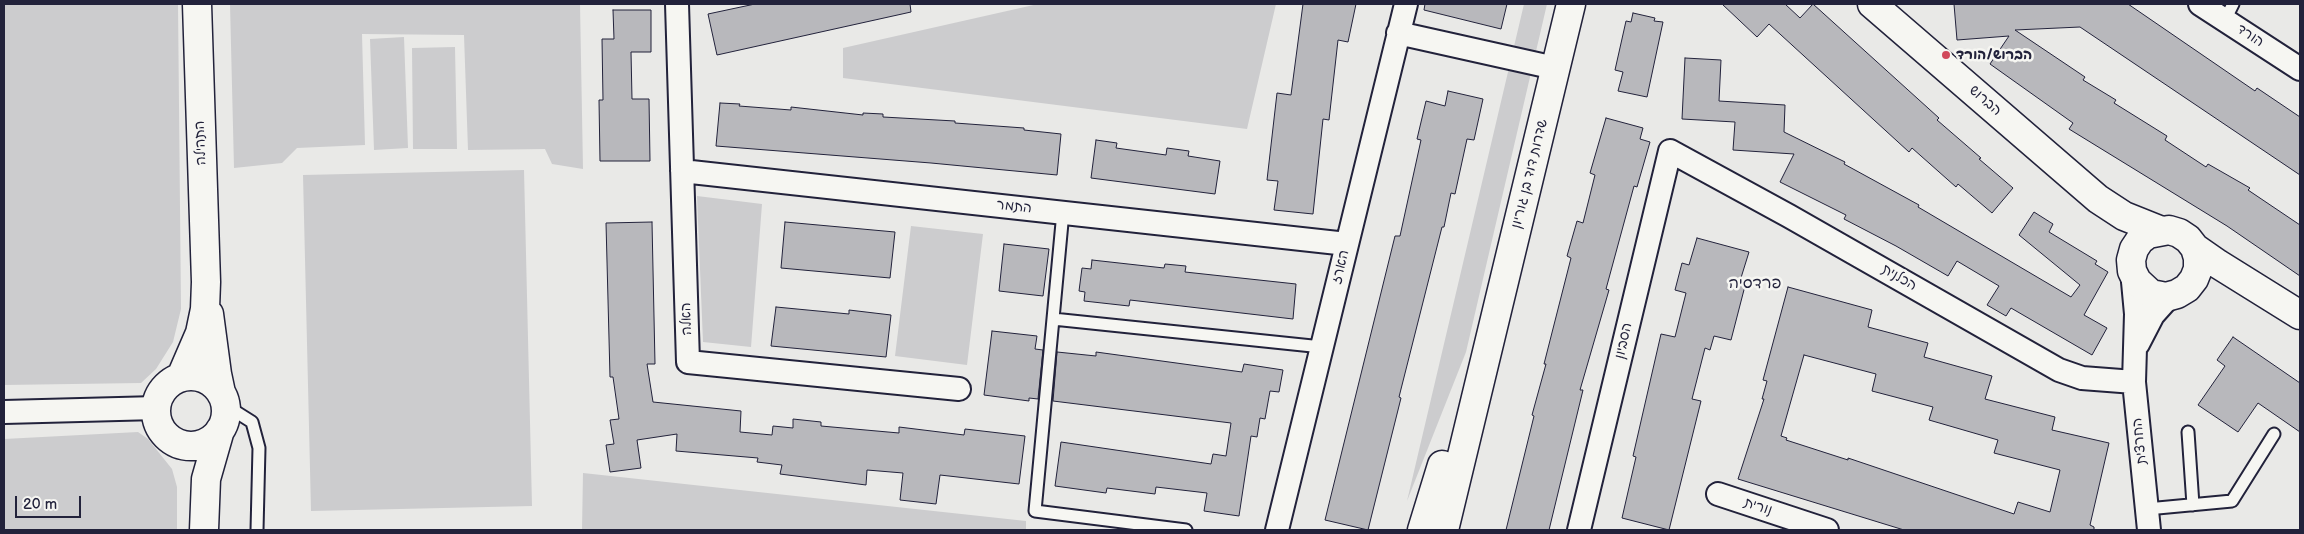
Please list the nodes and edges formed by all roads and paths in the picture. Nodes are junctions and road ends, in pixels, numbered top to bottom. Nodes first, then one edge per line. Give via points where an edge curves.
1 (197, 4) edge
2 (677, 4) edge
3 (1406, 4) edge
4 (1571, 4) edge
5 (1872, 4) edge
6 (2200, 4) edge
7 (2229, 12) edge
8 (1398, 33) junction
9 (1556, 68) junction
10 (2300, 69) edge
11 (1670, 151) joint
12 (682, 171) junction
13 (2098, 199) junction
14 (1063, 212) junction
15 (2159, 230) junction
16 (1347, 244) junction
17 (2194, 248) junction
18 (2132, 266) junction
19 (206, 282) junction
20 (2248, 283) junction
21 (2178, 292) junction
22 (2300, 316) edge
23 (1053, 318) junction
24 (1488, 344) junction
25 (1322, 347) junction
26 (2135, 351) junction
27 (181, 377) junction
28 (2134, 382) junction
29 (960, 389) dead end
30 (157, 408) junction
31 (222, 410) junction
32 (4, 412) edge
33 (2188, 432) dead end
34 (2274, 434) dead end
35 (178, 443) junction
36 (1718, 494) dead end
37 (2193, 505) junction
38 (203, 518) edge
39 (2148, 520) edge
40 (257, 530) edge
41 (1186, 530) edge
42 (1277, 530) edge
43 (1422, 530) edge
44 (1444, 530) edge
45 (1579, 530) edge
46 (1827, 530) edge

1 - 19 street, התהילה
2 - 12 street, האלה
3 - 8 street, הארז
4 - 9 street, שדרות דוד בן גוריון
5 - 13 street, הברוש
6 - 7 street, הורד
7 - 10 street, הורד
8 - 9 street
8 - 16 street, הארז
9 - 24 street, שדרות דוד בן גוריון
11 - 28 street, הכלנית via 2060,370 2082,378
11 - 45 street, הסביון
12 - 14 street, התמר
12 - 29 street, האלה via 688,362
13 - 15 street, הברוש via 2124,216
13 - 18 street, הברוש via 2124,236
14 - 16 street, התמר
14 - 23 lane
15 - 17 street via 2179,233
15 - 18 street via 2140,240 2134,249
16 - 25 street, הארז
17 - 20 street
17 - 21 street via 2198,269 2194,279
18 - 21 street via 2137,282 2144,290 2159,296
18 - 26 street, החרצית
19 - 27 street, התהילה via 200,333
19 - 31 street, התהילה
20 - 21 street via 2227,281
20 - 22 street
21 - 26 street, החרצית via 2154,314
23 - 25 lane
23 - 41 lane via 1035,511
24 - 43 street, שדרות דוד בן גוריון via 1451,439
24 - 44 street, שדרות דוד בן גוריון
25 - 42 street, הארז
26 - 28 street, החרצית
27 - 30 street via 162,392
27 - 31 street via 203,378 214,384
28 - 39 street, החרצית
30 - 32 street
30 - 35 street via 160,427
31 - 35 street via 211,439 200,444
31 - 38 street, התהילה via 206,479
31 - 40 lane via 252,422 259,448
33 - 37 lane
34 - 37 lane via 2232,501
35 - 38 street, התהילה via 196,476
36 - 46 street, נורית
37 - 39 lane

